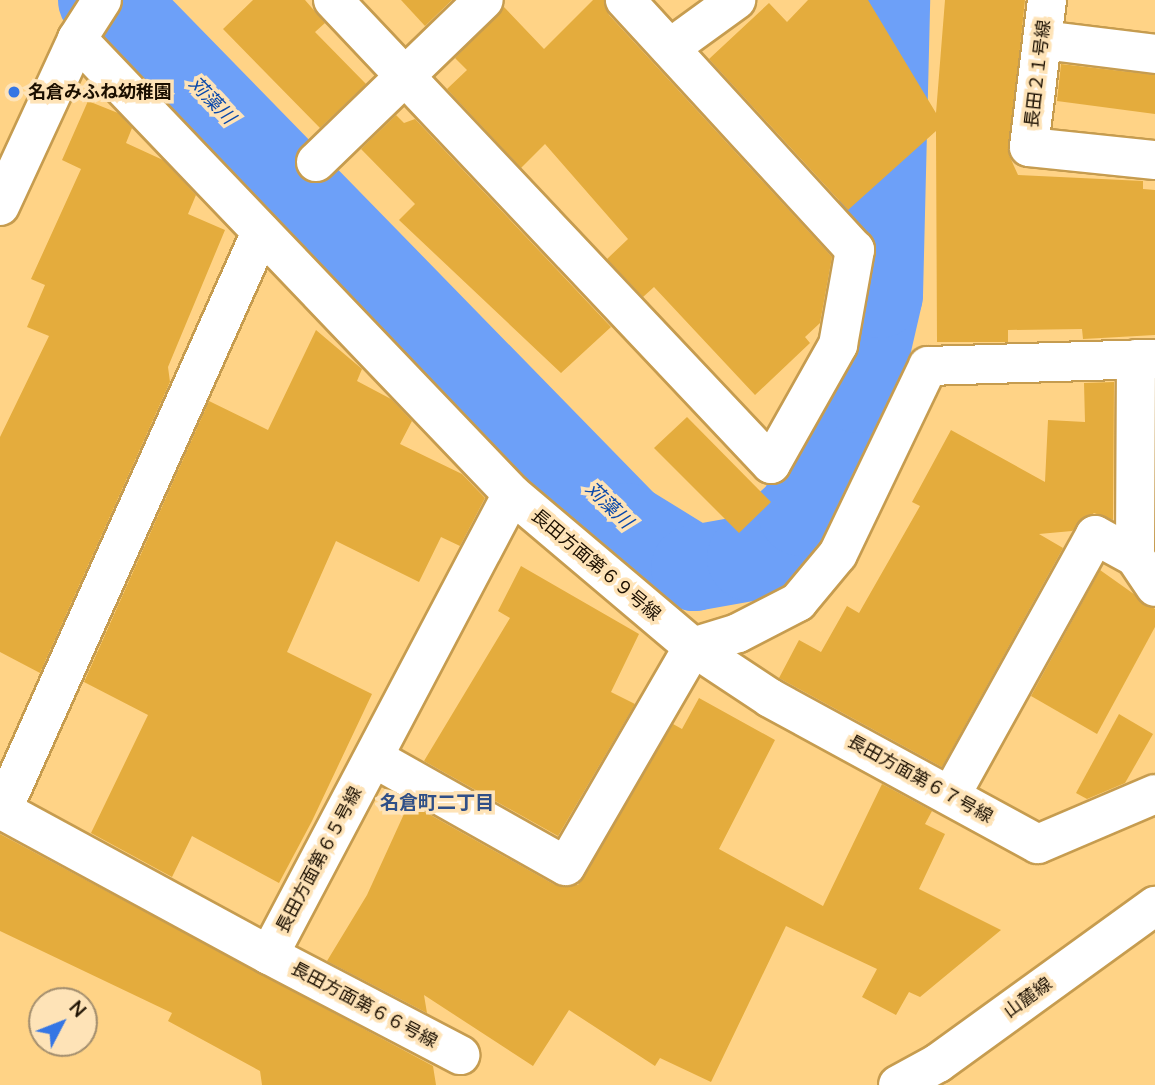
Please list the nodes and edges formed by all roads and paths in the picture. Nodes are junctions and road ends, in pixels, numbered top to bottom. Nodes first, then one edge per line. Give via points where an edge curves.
1 (102, 0) edge
2 (333, 0) edge
3 (484, 0) edge
4 (625, 0) edge
5 (736, 0) edge
6 (1046, 0) edge
7 (77, 39) junction
8 (1043, 40) junction
9 (670, 48) junction
10 (1155, 54) edge
11 (404, 75) junction
12 (1155, 160) edge
13 (316, 162) dead end
14 (0, 206) edge
15 (261, 232) junction
16 (1145, 359) edge
17 (512, 494) junction
18 (1145, 572) edge
19 (693, 647) junction
20 (373, 758) junction
21 (1155, 794) edge
22 (951, 795) junction
23 (1, 810) edge
24 (1155, 906) edge
25 (269, 955) junction
26 (460, 1055) dead end
27 (898, 1085) edge

1 - 7 street
2 - 11 street
3 - 11 street
4 - 9 street
5 - 9 street
6 - 8 street, 長田２１号線
7 - 14 street
7 - 15 street, 長田方面第６９号線
8 - 10 street
8 - 12 street, 長田２１号線 via 1029,146
9 - 11 street via 855,250 838,345 771,464
11 - 13 street
15 - 17 street, 長田方面第６９号線
15 - 23 street
16 - 18 street
16 - 19 street via 928,366 838,554 798,602 738,633
17 - 19 street, 長田方面第６９号線
17 - 20 street, 長田方面第６５号線
18 - 22 street via 1095,535
19 - 20 street via 566,866
19 - 22 street, 長田方面第６７号線 via 770,698
20 - 25 street, 長田方面第６５号線
21 - 22 street, 長田方面第６７号線 via 1038,844
23 - 25 street, 長田方面第６５号線
24 - 27 street, 山麓線 via 938,1063
25 - 26 street, 長田方面第６６号線

